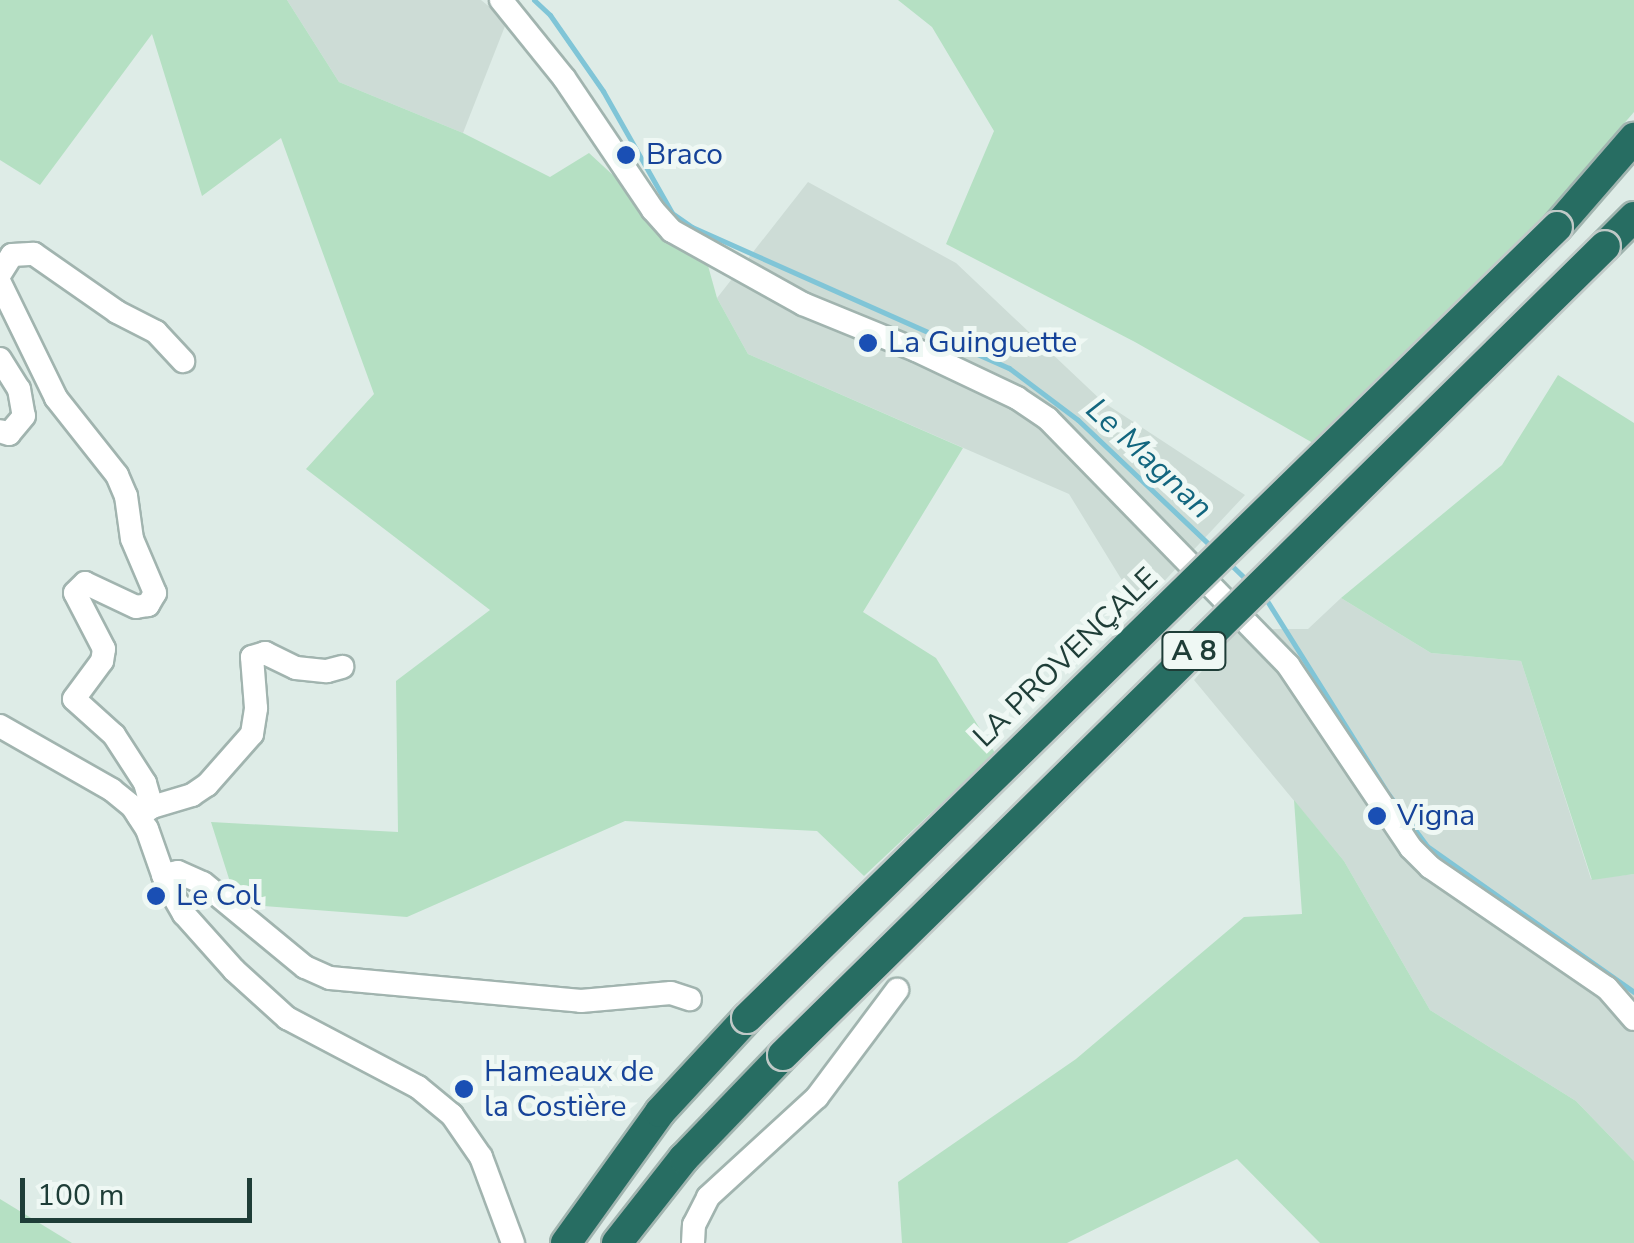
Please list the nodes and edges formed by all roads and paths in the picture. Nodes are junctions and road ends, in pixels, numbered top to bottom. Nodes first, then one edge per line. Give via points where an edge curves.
1 (501, 0) edge
2 (1634, 138) edge
3 (1634, 217) edge
4 (0, 274) edge
5 (0, 283) edge
6 (0, 359) edge
7 (182, 361) dead end
8 (0, 431) edge
9 (342, 667) dead end
10 (0, 726) edge
11 (146, 812) junction
12 (163, 875) junction
13 (897, 990) dead end
14 (690, 998) dead end
15 (1634, 1019) edge
16 (510, 1236) edge
17 (566, 1243) edge
18 (617, 1243) edge
19 (693, 1243) edge

1 - 15 street via 672,231 803,304 951,366 1048,419 1288,665 1411,848 1607,988
2 - 17 highway, LA PROVENÇALE / A 8, bridge via 1556,227 747,1018 660,1112
3 - 18 highway, A 8, bridge via 783,1055 684,1158
4 - 7 street via 12,255 34,254 156,332
5 - 11 street via 56,398 117,474 132,539 155,592 148,605 136,607 85,583 74,593 104,649 74,699 126,750 149,792
6 - 8 street via 19,389 24,416 9,434
9 - 11 street via 296,668 257,652 250,666 252,734 207,785
10 - 11 street
11 - 12 street
12 - 14 street via 178,872 203,883 305,967 330,978 581,1000 671,992
12 - 16 street via 197,931 287,1018 418,1087 452,1116 481,1158
13 - 19 street via 817,1097 708,1197

